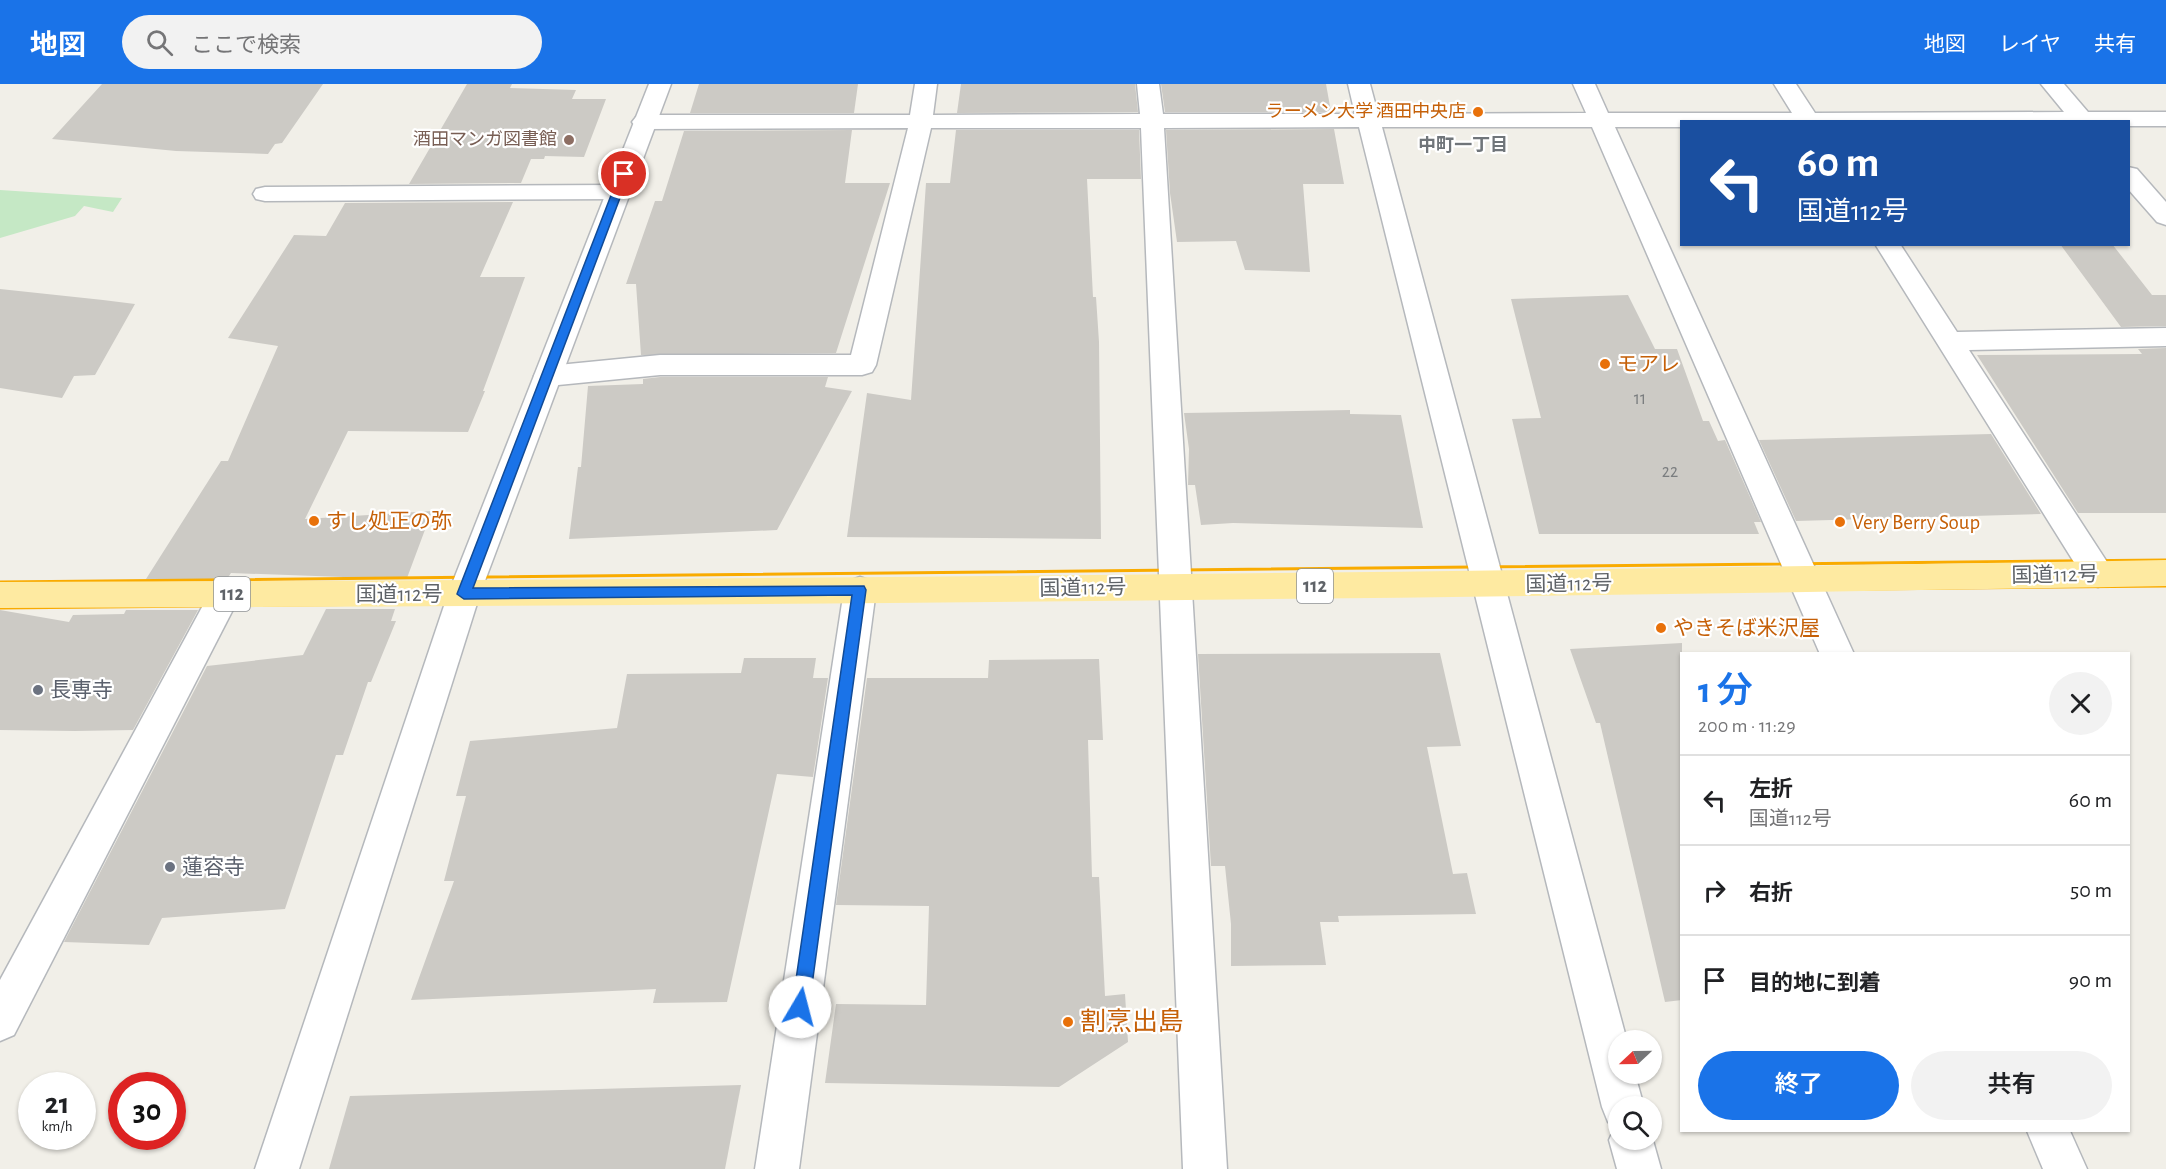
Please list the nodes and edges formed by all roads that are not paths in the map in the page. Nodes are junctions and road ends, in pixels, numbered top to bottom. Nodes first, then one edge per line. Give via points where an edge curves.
1 (660, 84) edge
2 (926, 84) edge
3 (1148, 84) edge
4 (1359, 84) edge
5 (1584, 84) edge
6 (1785, 84) edge
7 (2052, 84) edge
8 (2166, 119) edge
9 (1369, 120) junction
10 (1600, 120) junction
11 (1680, 120) edge
12 (1808, 120) edge
13 (2082, 120) edge
14 (2124, 120) edge
15 (921, 121) junction
16 (1152, 121) junction
17 (644, 122) junction
18 (2130, 176) edge
19 (617, 192) junction
20 (265, 194) dead end
21 (2166, 218) edge
22 (1888, 246) edge
23 (2166, 337) edge
24 (1949, 341) junction
25 (548, 376) junction
26 (2166, 573) edge
27 (2098, 574) junction
28 (1804, 578) junction
29 (1488, 585) junction
30 (1177, 587) junction
31 (860, 590) junction
32 (225, 594) junction
33 (464, 594) junction
34 (0, 595) edge
35 (1836, 652) edge
36 (0, 1021) edge
37 (1620, 1096) edge
38 (2048, 1132) edge
39 (1634, 1150) edge
40 (278, 1169) edge
41 (777, 1169) edge
42 (1205, 1169) edge
43 (1639, 1169) edge
44 (2065, 1169) edge

1 - 17 street
2 - 15 street
3 - 16 street
4 - 9 street
5 - 10 street
6 - 12 street
7 - 13 street
8 - 14 street
9 - 10 street
9 - 16 street
9 - 29 street
10 - 11 street
10 - 28 street
15 - 16 street
15 - 17 street
15 - 25 street via 862,365 660,365
16 - 30 street
17 - 19 street
18 - 21 street
19 - 20 street
19 - 25 street
22 - 24 street
23 - 24 street
24 - 27 street
25 - 33 street
26 - 27 highway, 国道112号 / 112
27 - 28 highway, 国道112号 / 112
28 - 29 highway, 国道112号 / 112
28 - 35 street
29 - 30 highway, 国道112号 / 112
29 - 37 street
30 - 31 highway, 国道112号 / 112
30 - 42 street
31 - 33 highway, 国道112号 / 112
31 - 41 street
32 - 33 highway, 国道112号 / 112
32 - 34 highway, 国道112号 / 112
32 - 36 street
33 - 40 street
38 - 44 street
39 - 43 street

